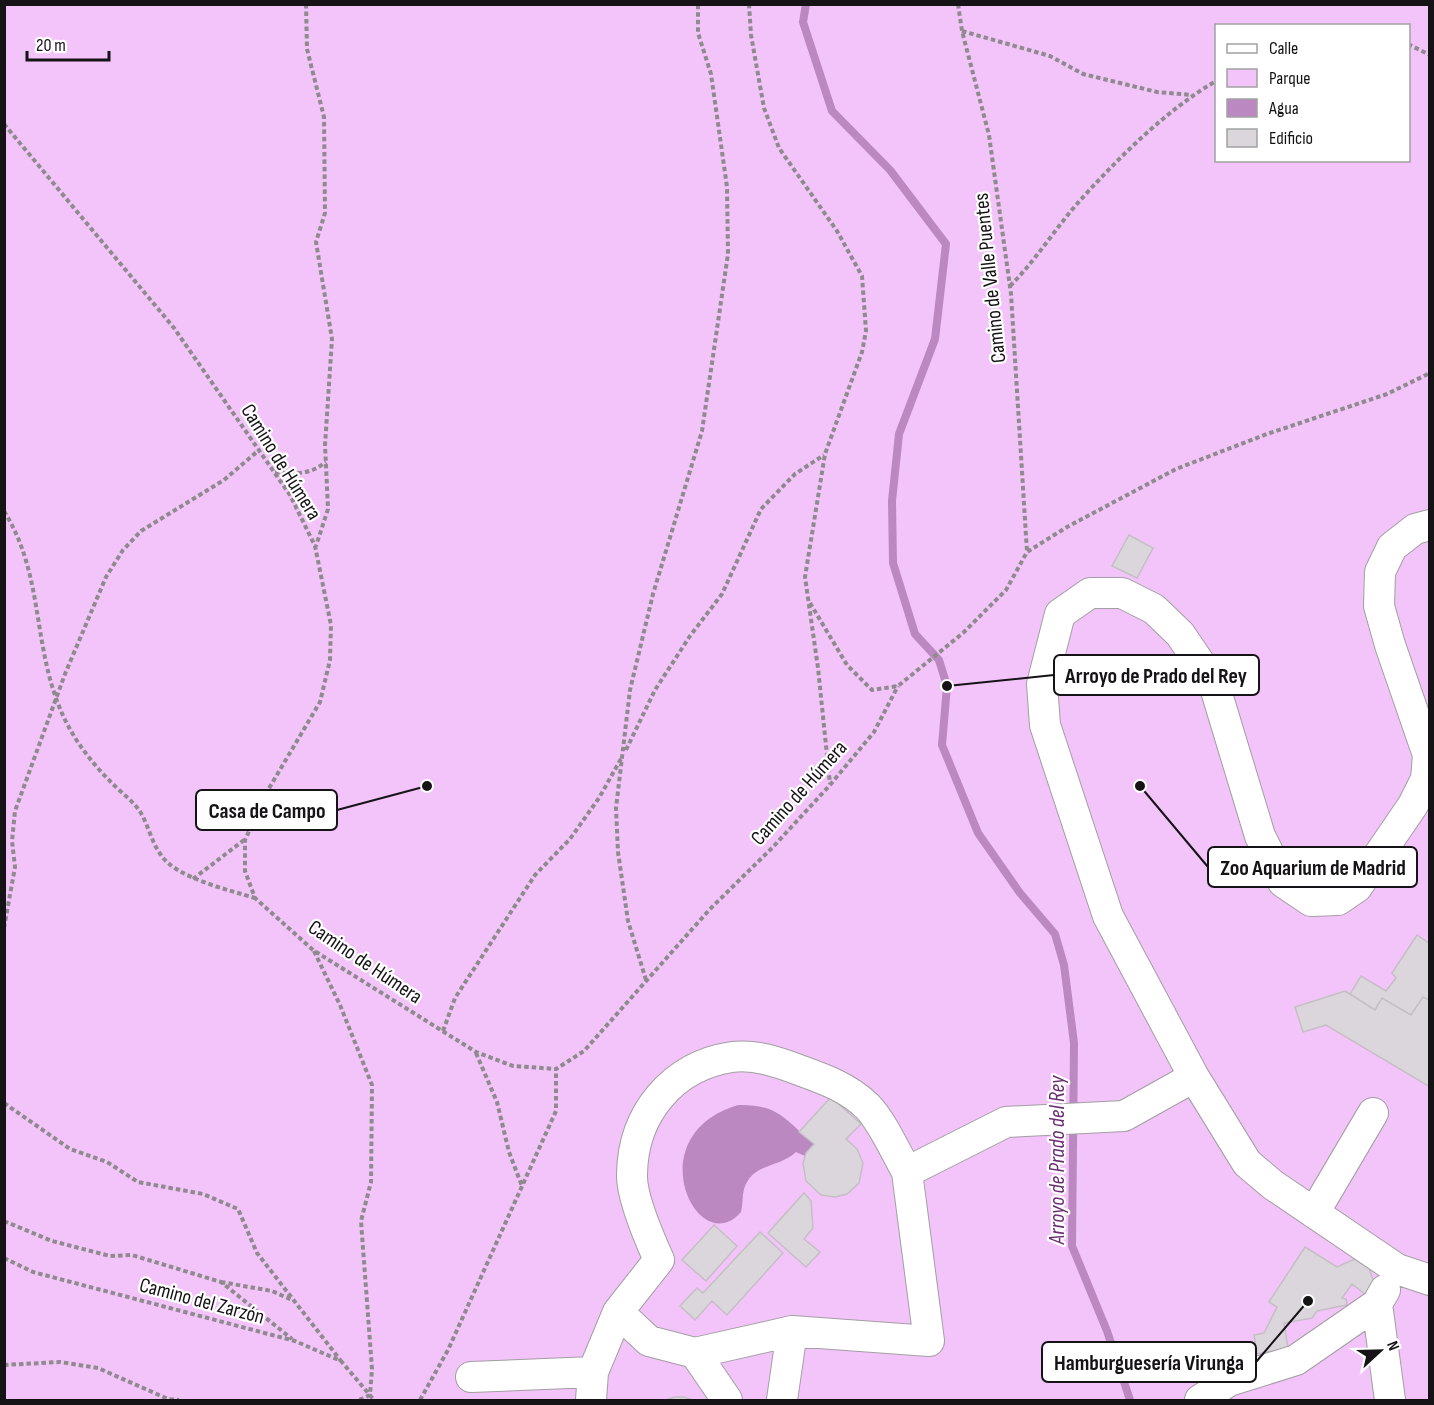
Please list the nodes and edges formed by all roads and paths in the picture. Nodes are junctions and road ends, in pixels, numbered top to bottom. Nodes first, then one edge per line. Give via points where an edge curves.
1 (306, 4) edge
2 (698, 4) edge
3 (749, 4) edge
4 (958, 4) edge
5 (962, 31) junction
6 (1410, 45) edge
7 (1430, 55) edge
8 (1215, 82) edge
9 (1192, 95) junction
10 (4, 124) edge
11 (1010, 286) junction
12 (1430, 373) edge
13 (259, 450) junction
14 (825, 454) junction
15 (326, 462) junction
16 (274, 472) junction
17 (4, 511) edge
18 (1430, 525) edge
19 (315, 546) junction
20 (1027, 552) junction
21 (809, 601) junction
22 (898, 686) junction
23 (57, 698) junction
24 (624, 754) junction
25 (1428, 778) edge
26 (830, 785) junction
27 (245, 840) junction
28 (193, 879) junction
29 (255, 898) junction
30 (4, 928) edge
31 (313, 950) junction
32 (647, 981) junction
33 (443, 1031) junction
34 (476, 1052) junction
35 (556, 1069) junction
36 (1194, 1077) junction
37 (4, 1103) edge
38 (1373, 1113) dead end
39 (908, 1172) junction
40 (522, 1186) junction
41 (1314, 1213) junction
42 (4, 1221) edge
43 (4, 1258) edge
44 (1397, 1269) junction
45 (1430, 1280) edge
46 (221, 1281) junction
47 (294, 1301) junction
48 (1377, 1304) junction
49 (618, 1312) junction
50 (792, 1331) junction
51 (295, 1341) junction
52 (695, 1353) junction
53 (341, 1361) junction
54 (4, 1365) edge
55 (471, 1377) dead end
56 (592, 1386) edge
57 (370, 1395) junction
58 (169, 1400) edge
59 (179, 1401) edge
60 (359, 1401) edge
61 (374, 1401) edge
62 (420, 1401) edge
63 (727, 1401) edge
64 (782, 1401) edge
65 (1200, 1401) edge
66 (1390, 1401) edge

1 - 15 path via 307,49 324,117 326,213 316,242 332,339
2 - 24 path via 698,33 711,74 727,187 728,254 702,431 653,594 630,690
3 - 14 path via 764,108 779,148 837,231 861,276 866,331 862,352
4 - 5 path, Camino de Valle Puentes
5 - 9 path via 1050,56 1083,74 1157,92
5 - 11 path, Camino de Valle Puentes via 989,135
6 - 7 path
8 - 9 path
9 - 11 path via 1114,165
10 - 13 path, Camino de Húmera via 174,328
11 - 20 path, Camino de Valle Puentes
12 - 20 path via 1387,394 1176,469
13 - 16 path, Camino de Húmera
13 - 23 path via 224,480 141,531 123,550 102,586
14 - 21 path via 807,553 805,578
14 - 24 path via 795,474 761,509 722,594 655,690
15 - 16 path via 315,471 301,474
15 - 19 path via 328,509
16 - 19 path, Camino de Húmera
17 - 23 path via 18,533 30,568 43,653
18 - 25 street via 1415,530 1392,547 1380,572 1379,606 1428,755
19 - 27 path, Camino de Húmera via 331,625 330,660 320,702 268,789
20 - 22 path via 1006,590 963,633
21 - 22 path via 847,665 872,690
21 - 26 path
22 - 26 path, Camino de Húmera via 874,732
23 - 28 path via 81,747 139,810 161,857
23 - 30 path via 15,811 15,867
24 - 32 path via 616,808 618,852 628,921
24 - 33 path via 599,798 535,875 455,998
25 - 36 street via 1357,887 1338,900 1311,901 1283,882 1278,873 1260,836 1214,684 1180,634 1154,609 1122,593 1090,593 1060,614 1042,684 1045,725 1108,916
26 - 32 path, Camino de Húmera via 710,909
27 - 28 path
27 - 29 path, Camino de Húmera via 245,872
28 - 29 path
29 - 31 path, Camino de Húmera
31 - 33 path, Camino de Húmera
31 - 57 path via 372,1085 371,1182 361,1221 372,1369
32 - 35 path, Camino de Húmera via 584,1051
33 - 34 path, Camino de Húmera
34 - 35 path, Camino de Húmera via 513,1066
34 - 40 path via 497,1102
35 - 40 path via 556,1111
36 - 39 street via 1124,1116 1006,1122
36 - 41 street via 1247,1163
37 - 47 path via 70,1149 107,1162 138,1182 202,1194 238,1209 257,1253
38 - 41 street
39 - 49 street via 868,1107 839,1085 770,1059 734,1057 701,1065 671,1083 650,1107 636,1138 632,1175 637,1202 660,1260
39 - 50 street via 929,1341
40 - 62 path via 448,1350
41 - 44 street
42 - 46 path via 52,1241 110,1256 132,1255
43 - 51 path, Camino del Zarzón via 33,1272
44 - 45 street
44 - 48 street
46 - 47 path via 272,1291
46 - 51 path
47 - 53 path
48 - 65 street via 1296,1360 1229,1381
48 - 66 street
49 - 52 street via 649,1341
49 - 56 street
50 - 52 street
50 - 64 street
51 - 53 path, Camino del Zarzón
52 - 63 street
53 - 57 path, Camino del Zarzón
54 - 58 path via 60,1362 98,1368
55 - 56 street
57 - 60 path
57 - 61 path, Camino del Zarzón
58 - 59 path

